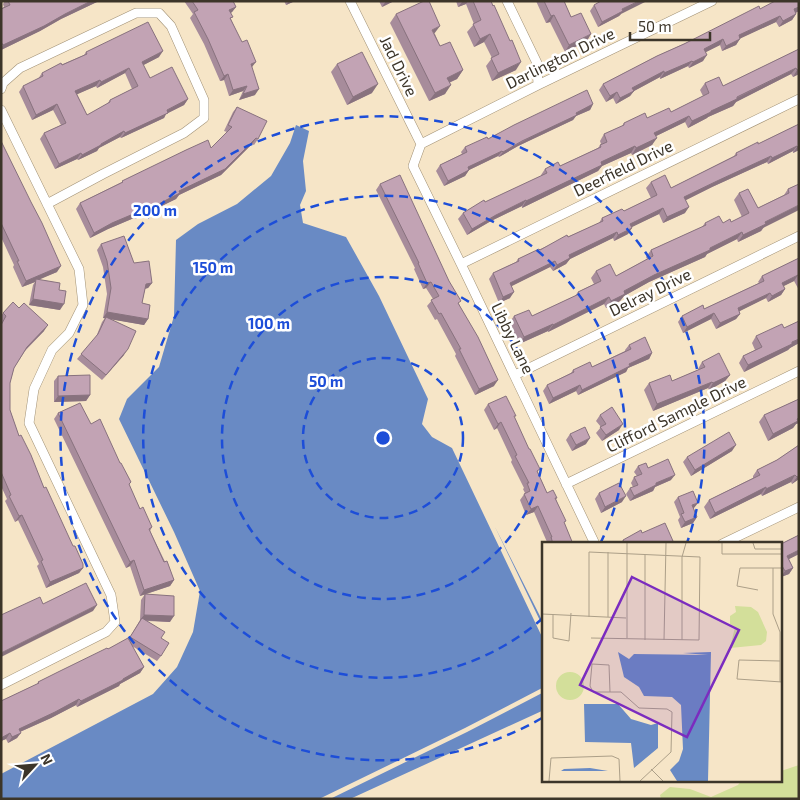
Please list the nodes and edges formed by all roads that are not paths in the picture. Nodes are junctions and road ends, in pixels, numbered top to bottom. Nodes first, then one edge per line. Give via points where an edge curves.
1 (350, 1) edge
2 (507, 1) edge
3 (712, 1) edge
4 (538, 85) junction
5 (1, 89) edge
6 (799, 99) edge
7 (1, 110) edge
8 (421, 144) junction
9 (47, 204) junction
10 (799, 236) edge
11 (461, 264) junction
12 (799, 372) edge
13 (514, 375) junction
14 (566, 484) junction
15 (799, 506) edge
16 (594, 542) edge
17 (726, 542) edge
18 (1, 685) edge

1 - 8 street, Jad Drive
2 - 4 street via 537,63
3 - 4 street, Darlington Drive
4 - 8 street, Darlington Drive
5 - 9 street via 3,83 20,68 136,12 159,13 171,26 204,100 204,118 184,133
6 - 11 street, Deerfield Drive
7 - 9 street
8 - 11 street, Libby Lane via 413,166
9 - 18 street via 79,269 83,305 69,332 52,350 34,389 29,423 111,595 115,622 106,632
10 - 13 street, Delray Drive
11 - 13 street, Libby Lane
12 - 14 street, Clifford Sample Drive
13 - 14 street, Libby Lane
14 - 16 street, Libby Lane
15 - 17 street

